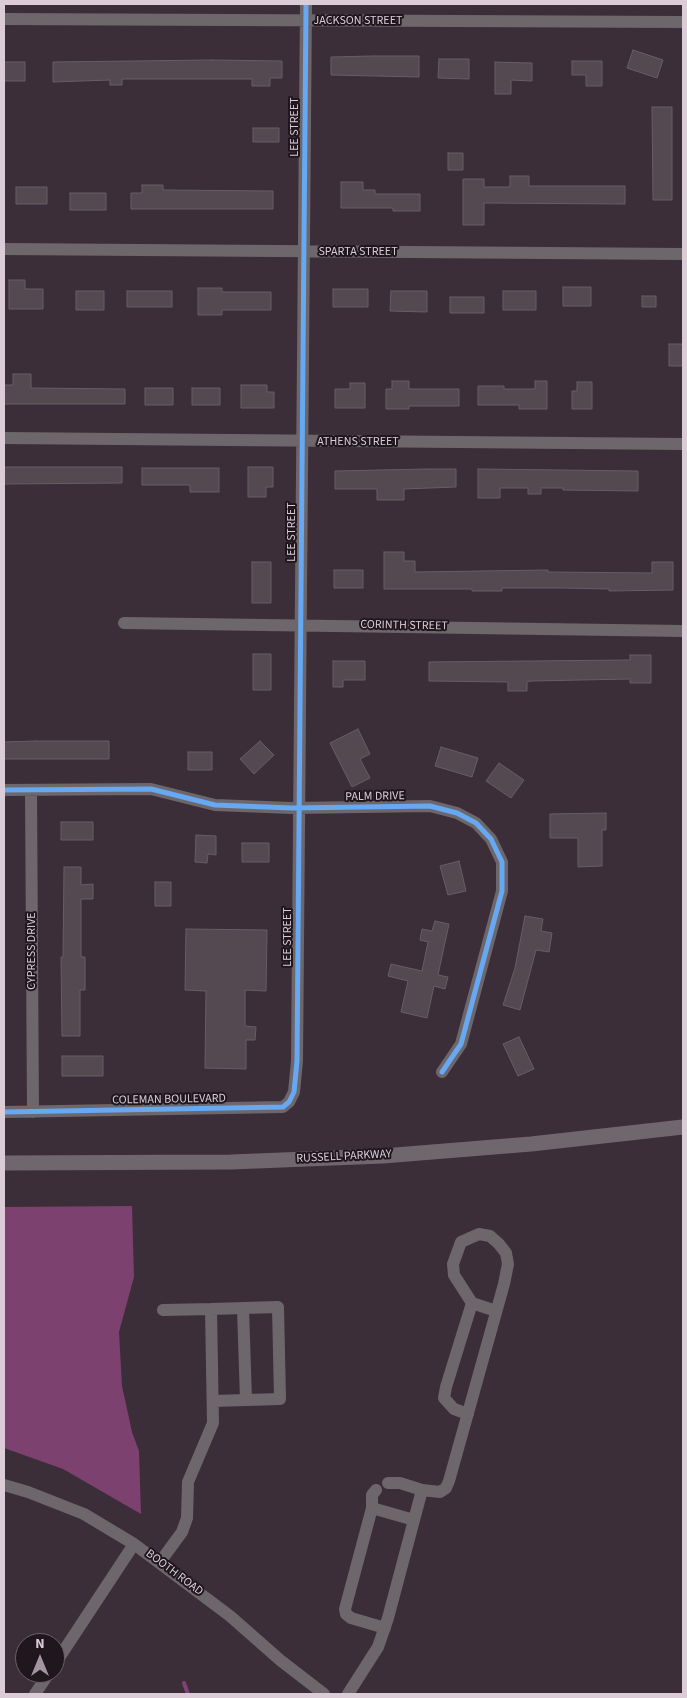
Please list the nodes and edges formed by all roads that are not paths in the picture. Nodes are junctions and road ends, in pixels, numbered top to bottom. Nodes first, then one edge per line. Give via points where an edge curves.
1 (306, 4) edge
2 (4, 19) edge
3 (306, 20) junction
4 (683, 22) edge
5 (4, 249) edge
6 (304, 251) junction
7 (683, 254) edge
8 (4, 438) edge
9 (303, 441) junction
10 (683, 444) edge
11 (124, 623) dead end
12 (301, 624) junction
13 (683, 631) edge
14 (4, 790) edge
15 (31, 790) junction
16 (299, 808) junction
17 (297, 1061) joint
18 (442, 1072) dead end
19 (4, 1112) edge
20 (33, 1112) junction
21 (683, 1127) edge
22 (4, 1163) edge
23 (472, 1303) junction
24 (244, 1308) junction
25 (211, 1309) junction
26 (163, 1310) dead end
27 (496, 1311) junction
28 (246, 1400) junction
29 (213, 1401) junction
30 (468, 1414) junction
31 (388, 1483) dead end
32 (4, 1485) edge
33 (376, 1490) dead end
34 (422, 1490) junction
35 (372, 1508) junction
36 (414, 1520) junction
37 (134, 1544) junction
38 (160, 1562) junction
39 (384, 1628) junction
40 (65, 1649) edge
41 (42, 1683) edge
42 (35, 1694) edge
43 (324, 1694) edge
44 (348, 1694) edge

1 - 3 street, LEE STREET
2 - 3 street, JACKSON STREET
3 - 4 street, JACKSON STREET
3 - 6 street, LEE STREET
5 - 6 street, SPARTA STREET
6 - 7 street, SPARTA STREET
6 - 9 street, LEE STREET
8 - 9 street, ATHENS STREET
9 - 10 street, ATHENS STREET
9 - 12 street, LEE STREET
11 - 12 street, CORINTH STREET
12 - 13 street, CORINTH STREET
12 - 16 street, LEE STREET
14 - 15 street, PALM DRIVE
15 - 16 street, PALM DRIVE via 151,789 215,805
15 - 20 street, CYPRESS DRIVE
16 - 17 street, LEE STREET
16 - 18 street, PALM DRIVE via 430,806 457,812 476,823 491,839 502,862 502,891 461,1044
17 - 20 street, COLEMAN BOULEVARD via 294,1092 283,1108
19 - 20 street, COLEMAN BOULEVARD
21 - 22 main road, RUSSELL PARKWAY via 383,1156 231,1162
23 - 27 street
23 - 27 street via 454,1275 453,1264 460,1242 479,1234 490,1236 506,1253 508,1264
23 - 30 street via 444,1398 454,1409
24 - 25 street
24 - 28 street
24 - 28 street via 278,1308 280,1399
25 - 26 street
25 - 29 street
27 - 30 street
28 - 29 street
29 - 38 street via 214,1423 188,1482 187,1518 182,1532
30 - 34 street via 446,1488 432,1492
31 - 34 street
32 - 37 street, BOOTH ROAD via 84,1514
33 - 35 street via 372,1495
34 - 36 street
35 - 36 street
35 - 39 street via 345,1609 351,1618
36 - 39 street
37 - 38 street, BOOTH ROAD
37 - 40 street
38 - 43 street, BOOTH ROAD
39 - 44 street via 369,1664
41 - 42 street

